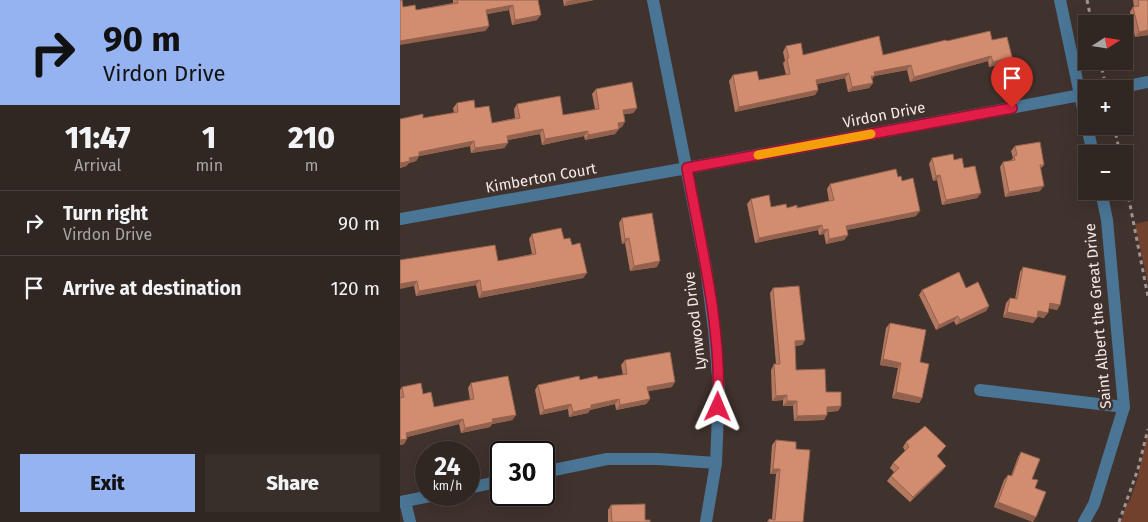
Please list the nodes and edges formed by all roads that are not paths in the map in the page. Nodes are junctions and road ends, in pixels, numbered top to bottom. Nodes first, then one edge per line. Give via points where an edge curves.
1 (653, 0) edge
2 (1060, 0) edge
3 (1080, 80) edge
4 (1148, 82) edge
5 (1133, 83) edge
6 (1078, 95) edge
7 (687, 168) junction
8 (1102, 200) edge
9 (400, 219) edge
10 (980, 390) dead end
11 (1124, 407) junction
12 (716, 463) junction
13 (555, 470) edge
14 (403, 502) edge
15 (410, 522) edge
16 (706, 522) edge
17 (1084, 522) edge

1 - 7 street, Lynwood Drive
2 - 3 street
4 - 5 street
6 - 7 street, Virdon Drive
7 - 9 street, Kimberton Court
7 - 12 street, Lynwood Drive via 714,330 719,389
8 - 11 street, Saint Albert the Great Drive
10 - 11 street
11 - 17 street, Saint Albert the Great Drive via 1094,504
12 - 13 street via 658,458 607,459
12 - 16 street, Lynwood Drive
14 - 15 street

